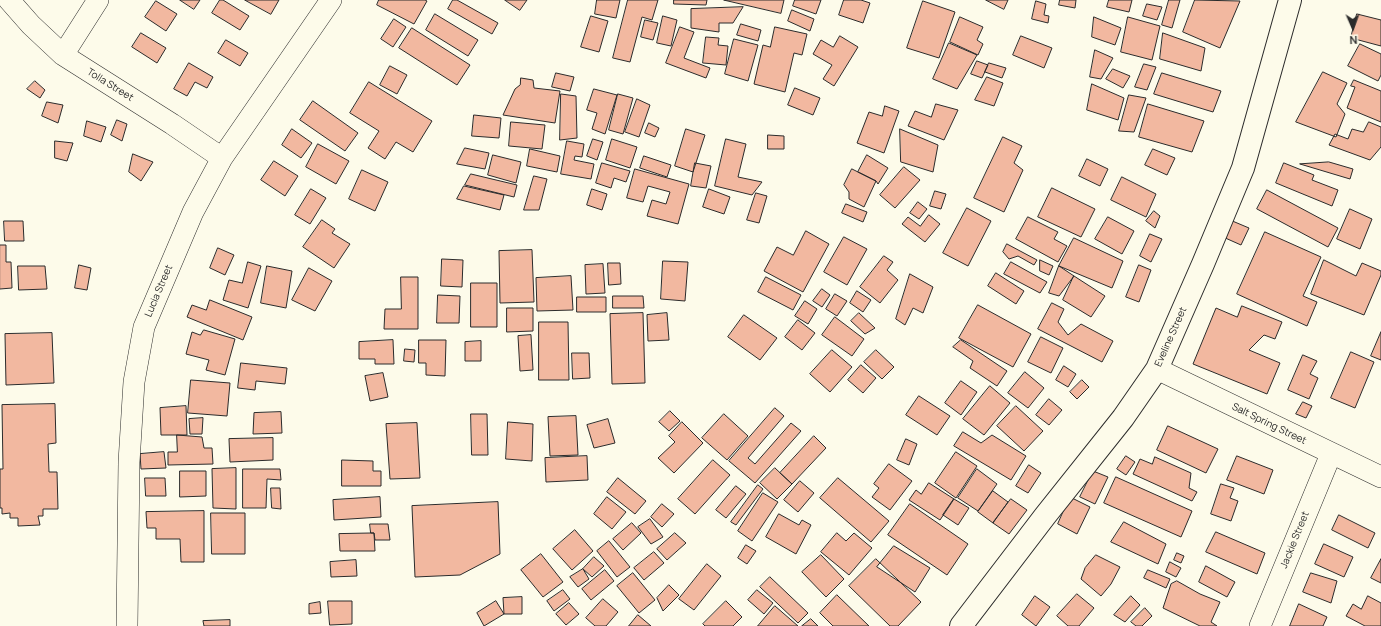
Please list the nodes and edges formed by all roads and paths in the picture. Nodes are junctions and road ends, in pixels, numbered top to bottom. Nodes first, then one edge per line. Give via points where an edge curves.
1 (9, 0) edge
2 (98, 0) edge
3 (331, 0) edge
4 (1290, 0) edge
5 (63, 55) junction
6 (222, 158) junction
7 (1156, 369) junction
8 (1331, 454) junction
9 (1381, 477) edge
10 (127, 626) edge
11 (961, 626) edge
12 (1260, 626) edge

1 - 5 street, Tolla Street
2 - 5 street
3 - 6 street, Lucia Street
4 - 7 street, Eveline Street via 1244,168
5 - 6 street, Tolla Street
6 - 10 street, Lucia Street via 193,212 144,326 134,382 129,462
7 - 8 street, Salt Spring Street
7 - 11 street, Eveline Street via 1123,418
8 - 9 street, Salt Spring Street
8 - 12 street, Jackie Street

